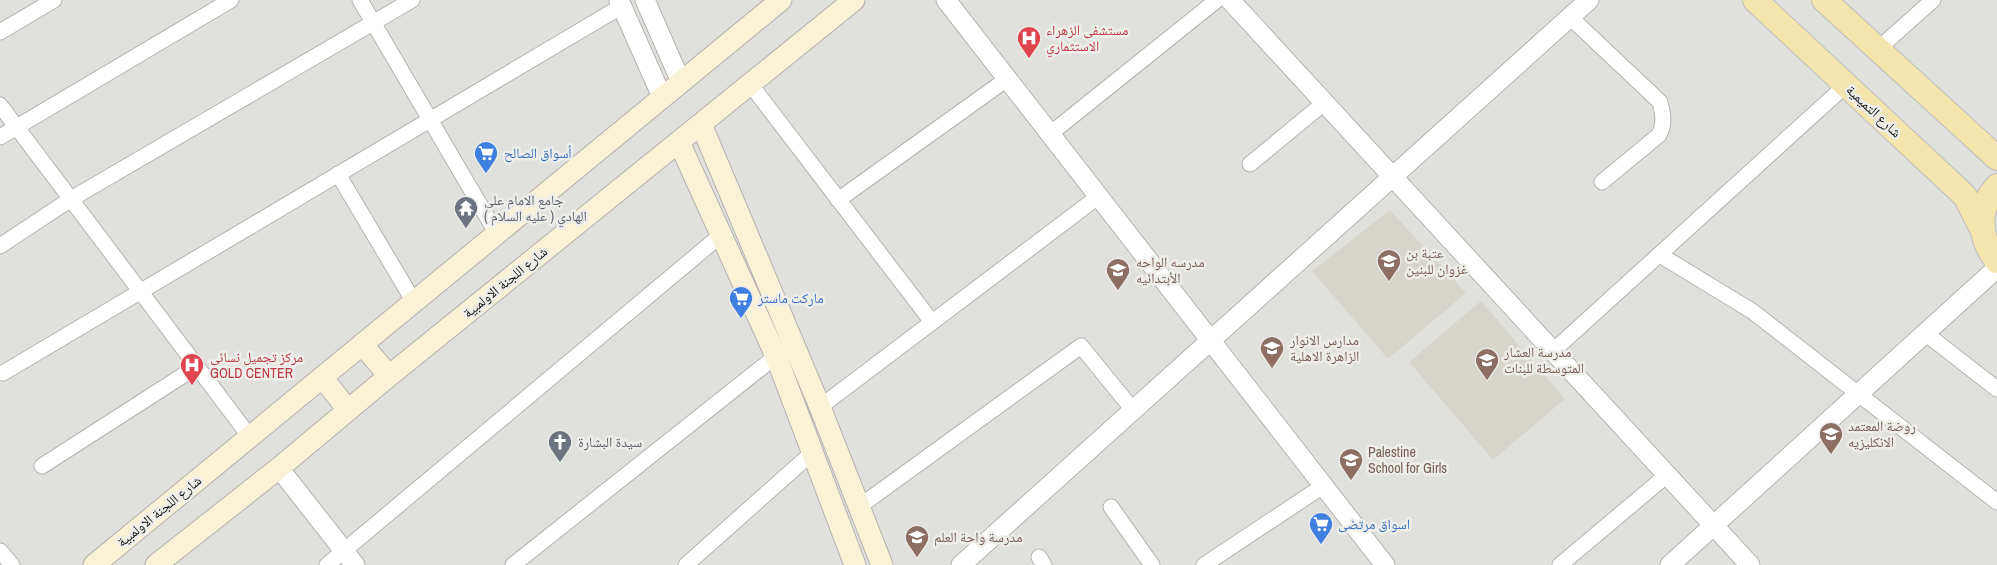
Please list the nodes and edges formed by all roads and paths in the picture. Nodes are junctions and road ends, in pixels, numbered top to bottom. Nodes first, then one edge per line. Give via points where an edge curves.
1 (54, 0) edge
2 (231, 0) edge
3 (360, 0) edge
4 (412, 0) edge
5 (645, 0) edge
6 (781, 0) edge
7 (854, 0) edge
8 (946, 0) edge
9 (1217, 0) edge
10 (1230, 0) edge
11 (1589, 0) edge
12 (1755, 0) edge
13 (1824, 0) edge
14 (1933, 0) edge
15 (620, 3) edge
16 (1570, 17) junction
17 (373, 22) junction
18 (0, 32) edge
19 (1877, 50) junction
20 (1007, 79) junction
21 (681, 82) junction
22 (751, 85) junction
23 (1846, 85) junction
24 (662, 97) junction
25 (1324, 103) junction
26 (0, 105) edge
27 (430, 120) junction
28 (701, 124) junction
29 (16, 127) junction
30 (1050, 134) junction
31 (0, 137) edge
32 (679, 142) junction
33 (1997, 158) edge
34 (1250, 164) dead end
35 (338, 174) junction
36 (1392, 176) junction
37 (1602, 182) dead end
38 (1997, 186) edge
39 (1099, 196) junction
40 (71, 199) junction
41 (838, 200) junction
42 (1982, 229) junction
43 (497, 234) junction
44 (721, 236) junction
45 (0, 246) edge
46 (1660, 255) junction
47 (1997, 261) edge
48 (1997, 268) edge
49 (140, 292) junction
50 (414, 302) junction
51 (932, 322) junction
52 (1925, 333) junction
53 (1210, 340) junction
54 (362, 344) junction
55 (1553, 351) junction
56 (776, 356) junction
57 (196, 367) junction
58 (3, 373) dead end
59 (389, 376) junction
60 (322, 378) junction
61 (1997, 389) edge
62 (1857, 395) junction
63 (820, 407) junction
64 (348, 410) junction
65 (1133, 410) junction
66 (250, 437) junction
67 (813, 452) junction
68 (42, 466) dead end
69 (279, 468) junction
70 (1667, 475) junction
71 (1323, 486) junction
72 (1997, 502) edge
73 (860, 506) junction
74 (1112, 507) dead end
75 (1713, 525) junction
76 (0, 551) edge
77 (349, 558) edge
78 (852, 563) edge
79 (879, 564) edge
80 (12, 565) edge
81 (94, 565) edge
82 (156, 565) edge
83 (327, 565) edge
84 (512, 565) edge
85 (686, 565) edge
86 (961, 565) edge
87 (1152, 565) edge
88 (1204, 565) edge
89 (1385, 565) edge
90 (1560, 565) edge
91 (1670, 565) edge
92 (1750, 565) edge

1 - 18 street
2 - 29 street
3 - 17 street
4 - 17 street
5 - 21 street
6 - 21 main road, شارع اللجنة الاولمبية
7 - 22 main road, شارع اللجنة الاولمبية
8 - 20 street
9 - 30 street
10 - 25 street
11 - 16 street
12 - 23 main road, شارع التميمية
13 - 19 main road
14 - 19 street
15 - 24 street
15 - 27 street
16 - 36 street
16 - 37 street via 1660,102 1663,114 1664,127 1659,135
17 - 27 street
17 - 40 street
19 - 33 main road
20 - 30 street
20 - 41 street
21 - 24 main road, شارع اللجنة الاولمبية
22 - 28 main road, شارع اللجنة الاولمبية
22 - 41 street
23 - 42 main road, شارع التميمية via 1965,196
23 - 46 street
24 - 43 main road, شارع اللجنة الاولمبية
25 - 34 street
25 - 36 street
26 - 29 street
27 - 35 street
27 - 43 street
28 - 32 main road, شارع اللجنة الاولمبية
28 - 63 main road
29 - 31 street
29 - 40 street
30 - 39 street
32 - 44 main road
32 - 59 main road, شارع اللجنة الاولمبية
35 - 49 street
35 - 50 street
36 - 53 street
36 - 55 street
38 - 42 main road via 1983,211
39 - 51 street
39 - 53 street
40 - 45 street
40 - 49 street
41 - 51 street
42 - 47 main road, شارع التميمية via 1985,242
43 - 50 main road, شارع اللجنة الاولمبية
44 - 56 main road
44 - 77 street
46 - 55 street
46 - 62 street via 1752,311
48 - 52 street
49 - 57 street
49 - 58 street
50 - 54 main road, شارع اللجنة الاولمبية
51 - 63 street
52 - 61 street
52 - 62 street
53 - 65 street
53 - 71 street
54 - 59 main road
54 - 60 main road, شارع اللجنة الاولمبية
55 - 70 street
56 - 67 main road
56 - 84 street
57 - 66 street
57 - 68 street
59 - 64 main road, شارع اللجنة الاولمبية
60 - 64 main road
60 - 66 main road, شارع اللجنة الاولمبية
62 - 72 street
62 - 75 street
63 - 73 main road
64 - 69 main road, شارع اللجنة الاولمبية
65 - 73 street via 1081,346
65 - 86 street
66 - 81 main road, شارع اللجنة الاولمبية
67 - 78 main road
67 - 85 street
69 - 77 street
69 - 82 main road, شارع اللجنة الاولمبية
70 - 75 street
70 - 90 street
71 - 88 street
71 - 89 street
73 - 79 main road
74 - 87 street
75 - 91 street
75 - 92 street
76 - 80 street
77 - 83 street

